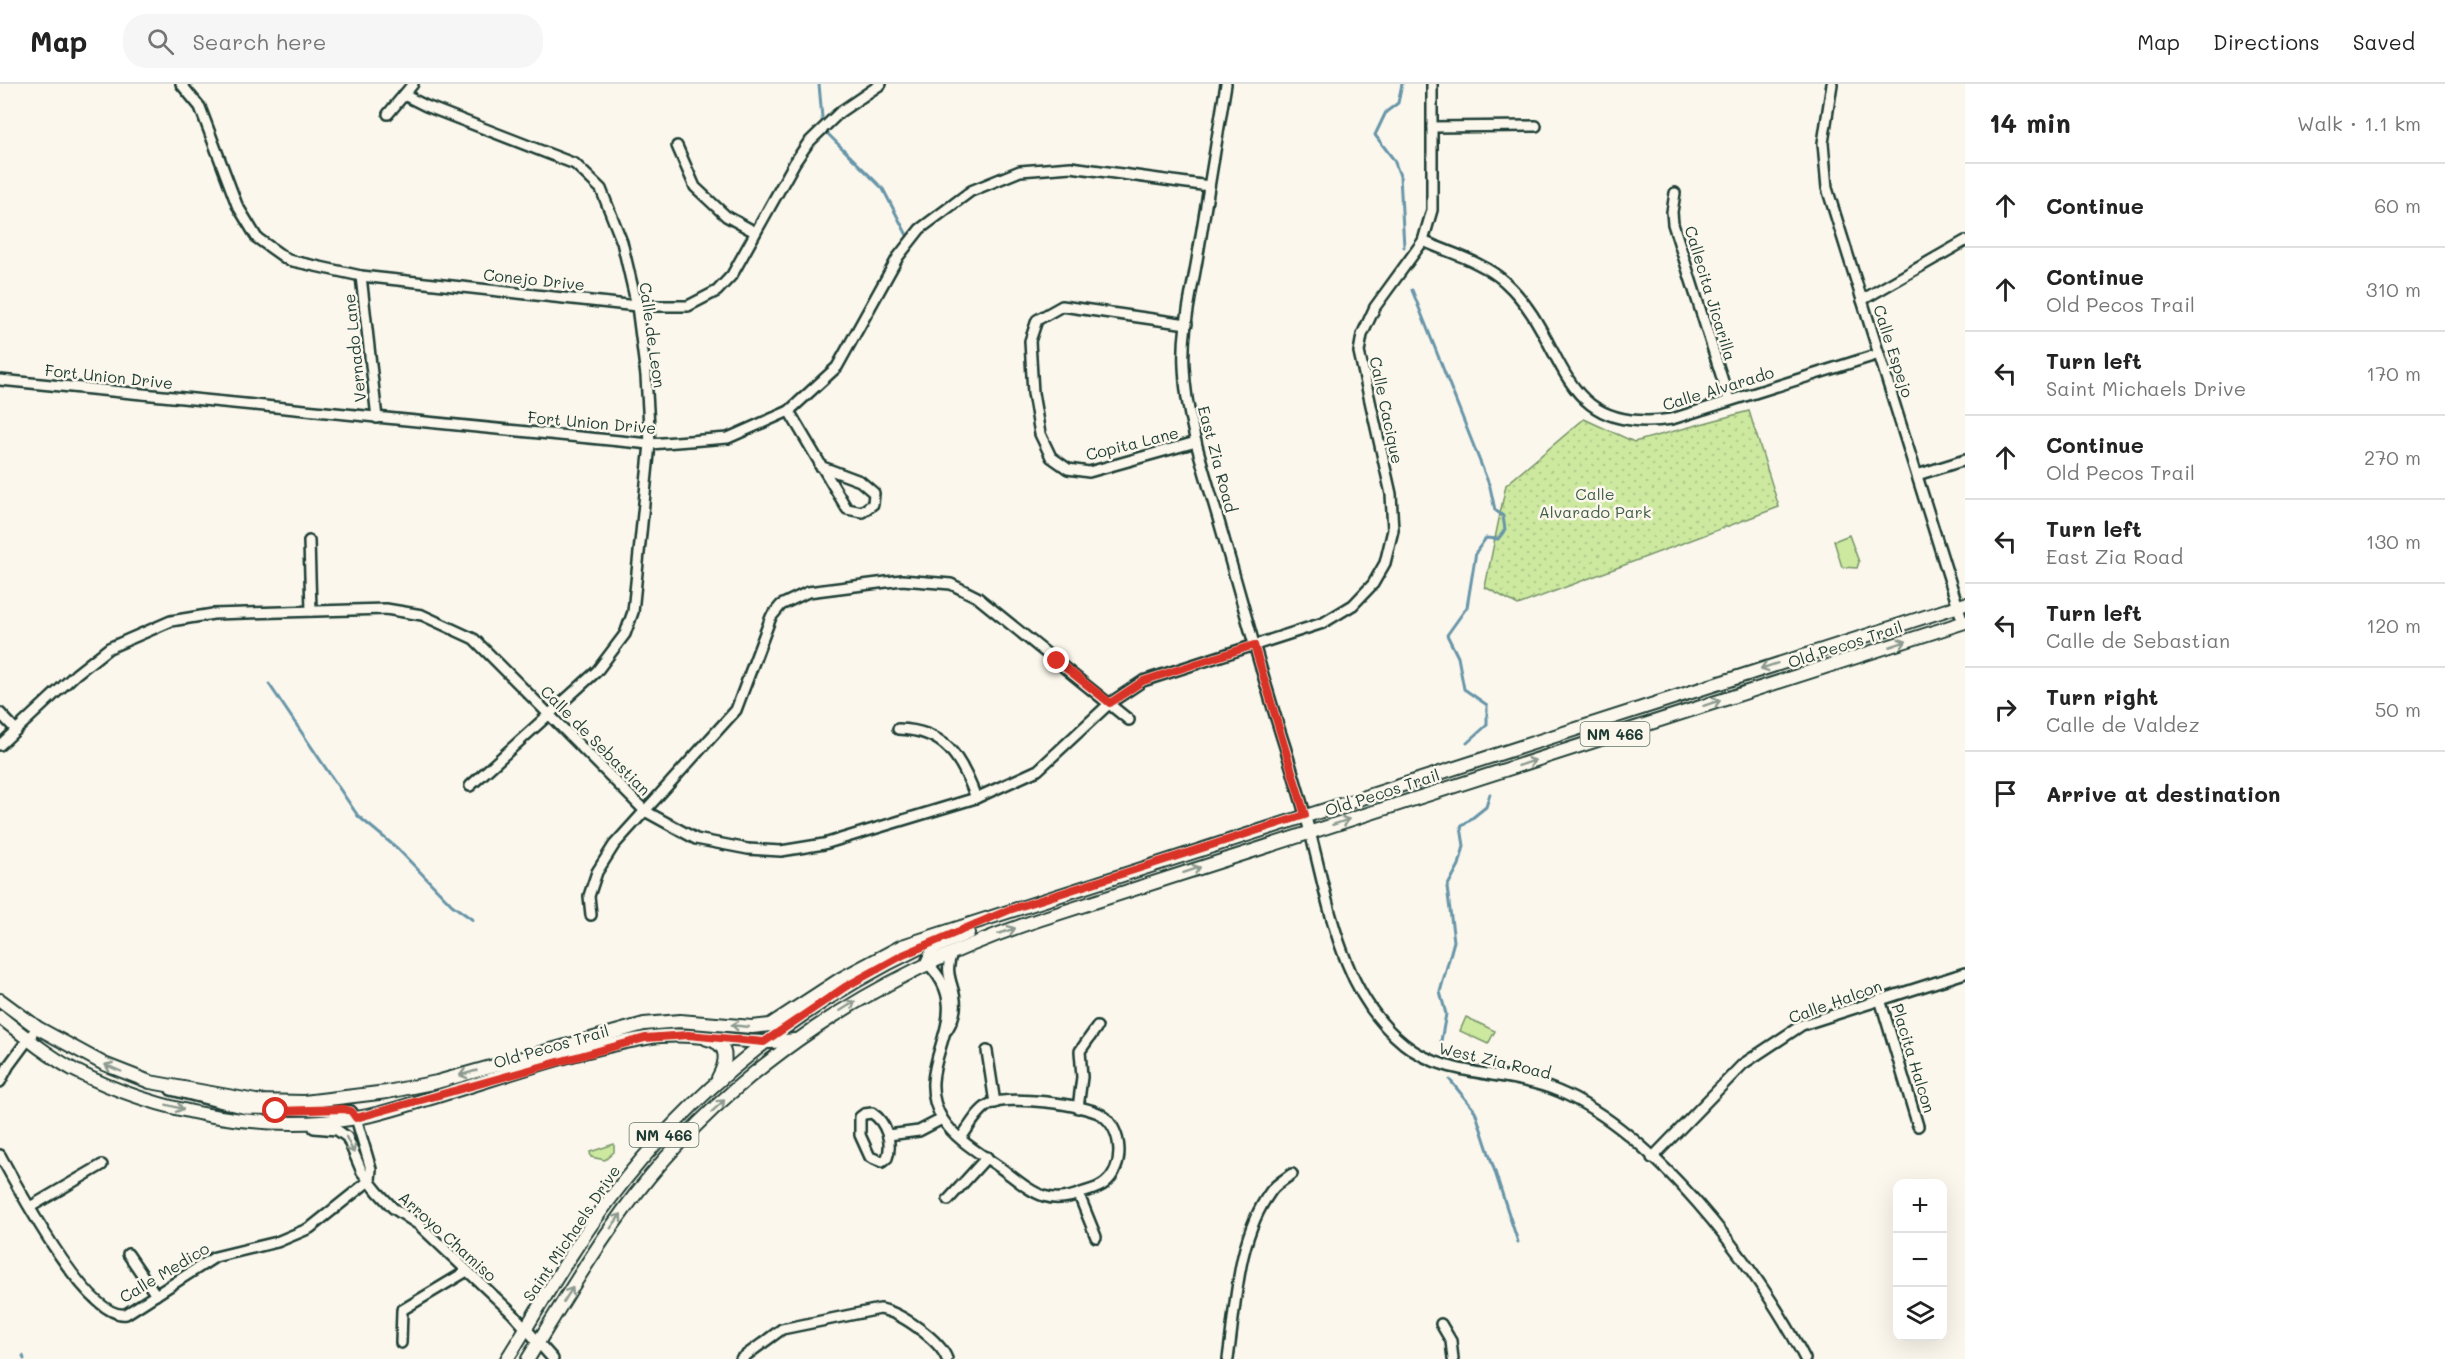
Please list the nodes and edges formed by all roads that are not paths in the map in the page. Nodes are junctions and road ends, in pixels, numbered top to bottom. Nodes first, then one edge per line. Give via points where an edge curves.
1 (181, 84) edge
2 (413, 84) edge
3 (881, 84) edge
4 (1226, 84) edge
5 (1432, 84) edge
6 (1832, 84) edge
7 (404, 94) junction
8 (388, 114) dead end
9 (1536, 126) dead end
10 (1432, 127) junction
11 (677, 146) dead end
12 (1209, 186) junction
13 (1675, 193) dead end
14 (755, 232) junction
15 (1424, 241) junction
16 (1965, 241) edge
17 (361, 276) junction
18 (1862, 300) junction
19 (637, 306) junction
20 (1186, 324) junction
21 (1879, 354) junction
22 (0, 380) edge
23 (1729, 400) junction
24 (789, 411) junction
25 (377, 418) junction
26 (1196, 442) junction
27 (650, 444) junction
28 (1965, 460) edge
29 (820, 466) junction
30 (1917, 475) junction
31 (309, 541) dead end
32 (1962, 605) edge
33 (311, 611) junction
34 (1964, 622) edge
35 (1254, 645) junction
36 (1110, 703) junction
37 (0, 713) edge
38 (549, 714) junction
39 (1129, 720) dead end
40 (898, 729) dead end
41 (16, 730) junction
42 (0, 745) edge
43 (470, 786) dead end
44 (976, 798) junction
45 (645, 811) junction
46 (1305, 815) junction
47 (1310, 832) junction
48 (1009, 910) junction
49 (591, 915) dead end
50 (963, 928) junction
51 (952, 952) junction
52 (927, 963) junction
53 (1965, 973) edge
54 (1880, 999) junction
55 (0, 1000) edge
56 (0, 1017) edge
57 (1097, 1027) dead end
58 (38, 1028) junction
59 (688, 1035) junction
60 (945, 1035) junction
61 (28, 1039) junction
62 (799, 1039) junction
63 (764, 1042) junction
64 (987, 1051) dead end
65 (0, 1082) edge
66 (150, 1082) junction
67 (712, 1087) junction
68 (995, 1102) junction
69 (1078, 1108) junction
70 (197, 1113) junction
71 (356, 1118) junction
72 (942, 1119) junction
73 (1918, 1126) dead end
74 (888, 1135) junction
75 (961, 1138) junction
76 (0, 1155) edge
77 (987, 1157) junction
78 (1652, 1158) junction
79 (102, 1165) dead end
80 (1292, 1173) dead end
81 (370, 1180) junction
82 (1078, 1195) junction
83 (948, 1200) dead end
84 (30, 1207) junction
85 (1096, 1237) dead end
86 (128, 1254) dead end
87 (466, 1271) junction
88 (156, 1295) junction
89 (1441, 1324) dead end
90 (526, 1328) junction
91 (401, 1343) dead end
92 (537, 1343) junction
93 (507, 1359) edge
94 (528, 1359) edge
95 (553, 1359) edge
96 (741, 1359) edge
97 (946, 1359) edge
98 (1228, 1359) edge
99 (1453, 1359) edge
100 (1805, 1359) edge

1 - 17 street, Conejo Drive via 200,107 237,204 257,238 288,260
2 - 7 street
3 - 14 street, Conejo Drive via 840,112 808,143
4 - 12 street, East Zia Road
5 - 10 street, Calle Cacique
6 - 18 street, Calle Espejo via 1823,166
7 - 8 street
7 - 19 street, Calle de Leon via 575,164 601,189 621,242
9 - 10 street
10 - 15 street, Calle Cacique via 1432,210
11 - 14 street via 695,187 726,216
12 - 20 street, East Zia Road
12 - 24 street, Fort Union Drive via 1071,167 1020,171 971,192 931,218 915,235 889,272 837,367
13 - 23 street, Callecita Jicarilla via 1673,224
14 - 19 street, Conejo Drive via 732,275 717,291 688,306
15 - 23 street, Calle Alvarado via 1493,272 1506,283 1528,310 1571,386 1602,412 1645,423 1672,419
15 - 35 street, Calle Cacique via 1375,308 1359,352 1391,494 1394,530 1385,563 1373,584 1353,605 1323,623
16 - 18 street
17 - 19 street, Conejo Drive
17 - 25 street, Vernado Lane
18 - 21 street, Calle Espejo
19 - 27 street, Calle de Leon
20 - 26 street, East Zia Road via 1185,391
20 - 26 street, Copita Lane via 1062,306 1037,320 1030,341 1033,393 1040,434 1051,457 1068,469 1089,472
21 - 23 street, Calle Alvarado
21 - 30 street, Calle Espejo
22 - 25 street, Fort Union Drive
24 - 27 street, Fort Union Drive via 728,438
24 - 29 street
25 - 27 street, Fort Union Drive
26 - 35 street, East Zia Road
27 - 38 street, Calle de Leon via 633,612 625,634 597,671
28 - 30 street
29 - 29 street via 866,484 874,493 873,504 862,512 847,509
30 - 32 street, Calle Espejo
31 - 33 street
32 - 34 street, Calle Espejo
32 -> 46 main road, Old Pecos Trail / NM 466
33 - 38 street, Calle de Sebastian via 386,609 422,615 474,639
33 - 41 street, Calle de Sebastian via 213,614 171,621 109,648
47 -> 34 main road, Old Pecos Trail / NM 466
35 - 36 street, Calle de Sebastian via 1143,681
35 - 46 street, East Zia Road
36 - 39 street
36 - 44 street, Calle de Sebastian via 1038,770
36 - 45 street via 977,597 951,584 902,580 808,592 781,605 771,617 736,710
37 - 41 street
38 - 43 street, Calle de Leon
38 - 45 street, Calle de Sebastian
40 - 44 street via 917,730 948,745 965,769
41 - 42 street, Calle de Sebastian
44 - 45 street, Calle de Sebastian via 824,844 781,851 696,839
45 - 49 street via 614,845 597,872 589,896
46 - 47 street, East Zia Road
46 - 48 main road, Old Pecos Trail / NM 466
51 -> 47 main road, Old Pecos Trail / NM 466 via 1017,927
47 - 78 street, West Zia Road via 1345,958 1365,998 1391,1033 1435,1064 1522,1080 1574,1098 1605,1117
48 - 50 main road, Old Pecos Trail / NM 466
48 - 52 main road via 934,948
50 - 63 main road, Saint Michaels Drive / NM 466 via 845,987
50 -> 66 main road, Old Pecos Trail via 902,946 866,964 770,1025 680,1021 630,1026 436,1082 304,1102 256,1101
51 - 52 main road, Old Pecos Trail / NM 466
51 - 60 street via 947,969 957,996 957,1010
52 - 60 street via 941,979 949,997
62 -> 52 main road, Old Pecos Trail / NM 466 via 863,997
53 - 54 street, Calle Halcon
54 - 73 street, Placita Halcon
54 - 78 street, Calle Halcon via 1802,1025 1774,1042 1743,1064
55 - 58 main road, Old Pecos Trail
56 - 61 main road, Old Pecos Trail
57 - 69 street via 1080,1051
58 - 61 street
66 -> 58 main road, Old Pecos Trail via 104,1064
59 - 63 main road, Old Pecos Trail
59 - 67 main road via 715,1041 723,1049 725,1065
59 - 71 main road, Old Pecos Trail via 624,1042
60 - 72 street via 933,1080
61 - 65 street
61 -> 70 main road, Old Pecos Trail via 108,1086
62 - 63 main road, Old Pecos Trail
92 -> 62 main road, Saint Michaels Drive / NM 466 via 598,1247 648,1179 710,1113
63 - 67 main road, Saint Michaels Drive / NM 466
64 - 68 street
66 - 71 street via 234,1107 276,1111 344,1109
67 - 90 main road, Saint Michaels Drive / NM 466 via 609,1199
68 - 69 street
68 - 75 street via 981,1111
69 - 82 street via 1108,1120 1120,1146 1109,1179
70 - 71 main road, Old Pecos Trail via 271,1122
70 -> 81 street, Arroyo Chamiso via 247,1126 337,1130 350,1141 362,1172
71 - 81 street via 371,1169
72 - 74 street via 919,1131
72 - 75 street
74 - 74 street via 877,1117 867,1113 860,1117 865,1150 877,1161 885,1160 889,1154
75 - 77 street
76 - 84 street, Calle Medico
77 - 82 street via 1030,1190 1046,1197
77 - 83 street
78 - 100 street, West Zia Road via 1731,1246
79 - 84 street
80 - 98 street via 1273,1189 1257,1213 1242,1263
81 - 87 street, Arroyo Chamiso via 393,1208 411,1218
81 - 88 street, Calle Medico via 310,1228 277,1242 215,1257
82 - 85 street
84 - 88 street, Calle Medico via 66,1267 111,1313 126,1314
86 - 88 street
87 - 90 street, Arroyo Chamiso
87 - 91 street via 402,1310
89 - 99 street
90 - 92 street, Arroyo Chamiso
90 - 93 main road, Saint Michaels Drive / NM 466
92 - 94 main road, Saint Michaels Drive / NM 466
92 - 95 street, Arroyo Chamiso
96 - 97 street via 782,1329 880,1309 893,1311 942,1347

